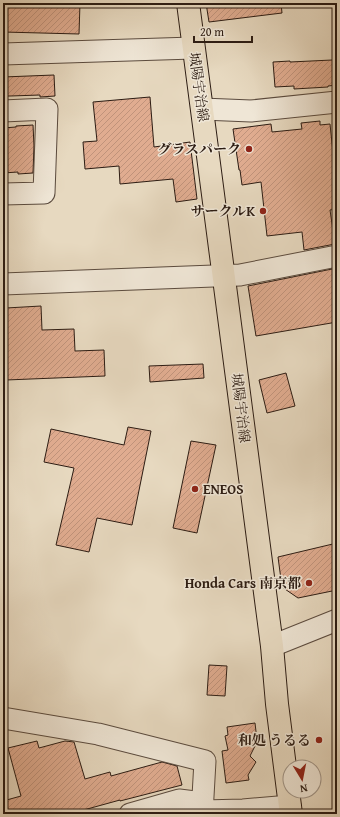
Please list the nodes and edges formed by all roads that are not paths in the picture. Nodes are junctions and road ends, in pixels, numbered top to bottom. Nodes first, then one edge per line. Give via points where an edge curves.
1 (188, 3) edge
2 (193, 48) junction
3 (3, 54) edge
4 (337, 102) edge
5 (202, 109) junction
6 (3, 111) edge
7 (3, 194) edge
8 (337, 256) edge
9 (223, 276) junction
10 (3, 284) edge
11 (337, 620) edge
12 (272, 646) junction
13 (3, 718) edge
14 (203, 809) edge
15 (291, 810) edge
16 (130, 814) edge

1 - 2 main road, 城陽宇治線
2 - 3 street
2 - 5 main road, 城陽宇治線
4 - 5 street via 251,111
5 - 9 main road, 城陽宇治線
6 - 7 street via 47,109 44,193
8 - 9 street
9 - 10 street
9 - 12 main road, 城陽宇治線
11 - 12 street
12 - 15 main road, 城陽宇治線
13 - 14 street via 98,734 205,761
14 - 15 street
14 - 16 street via 179,800

